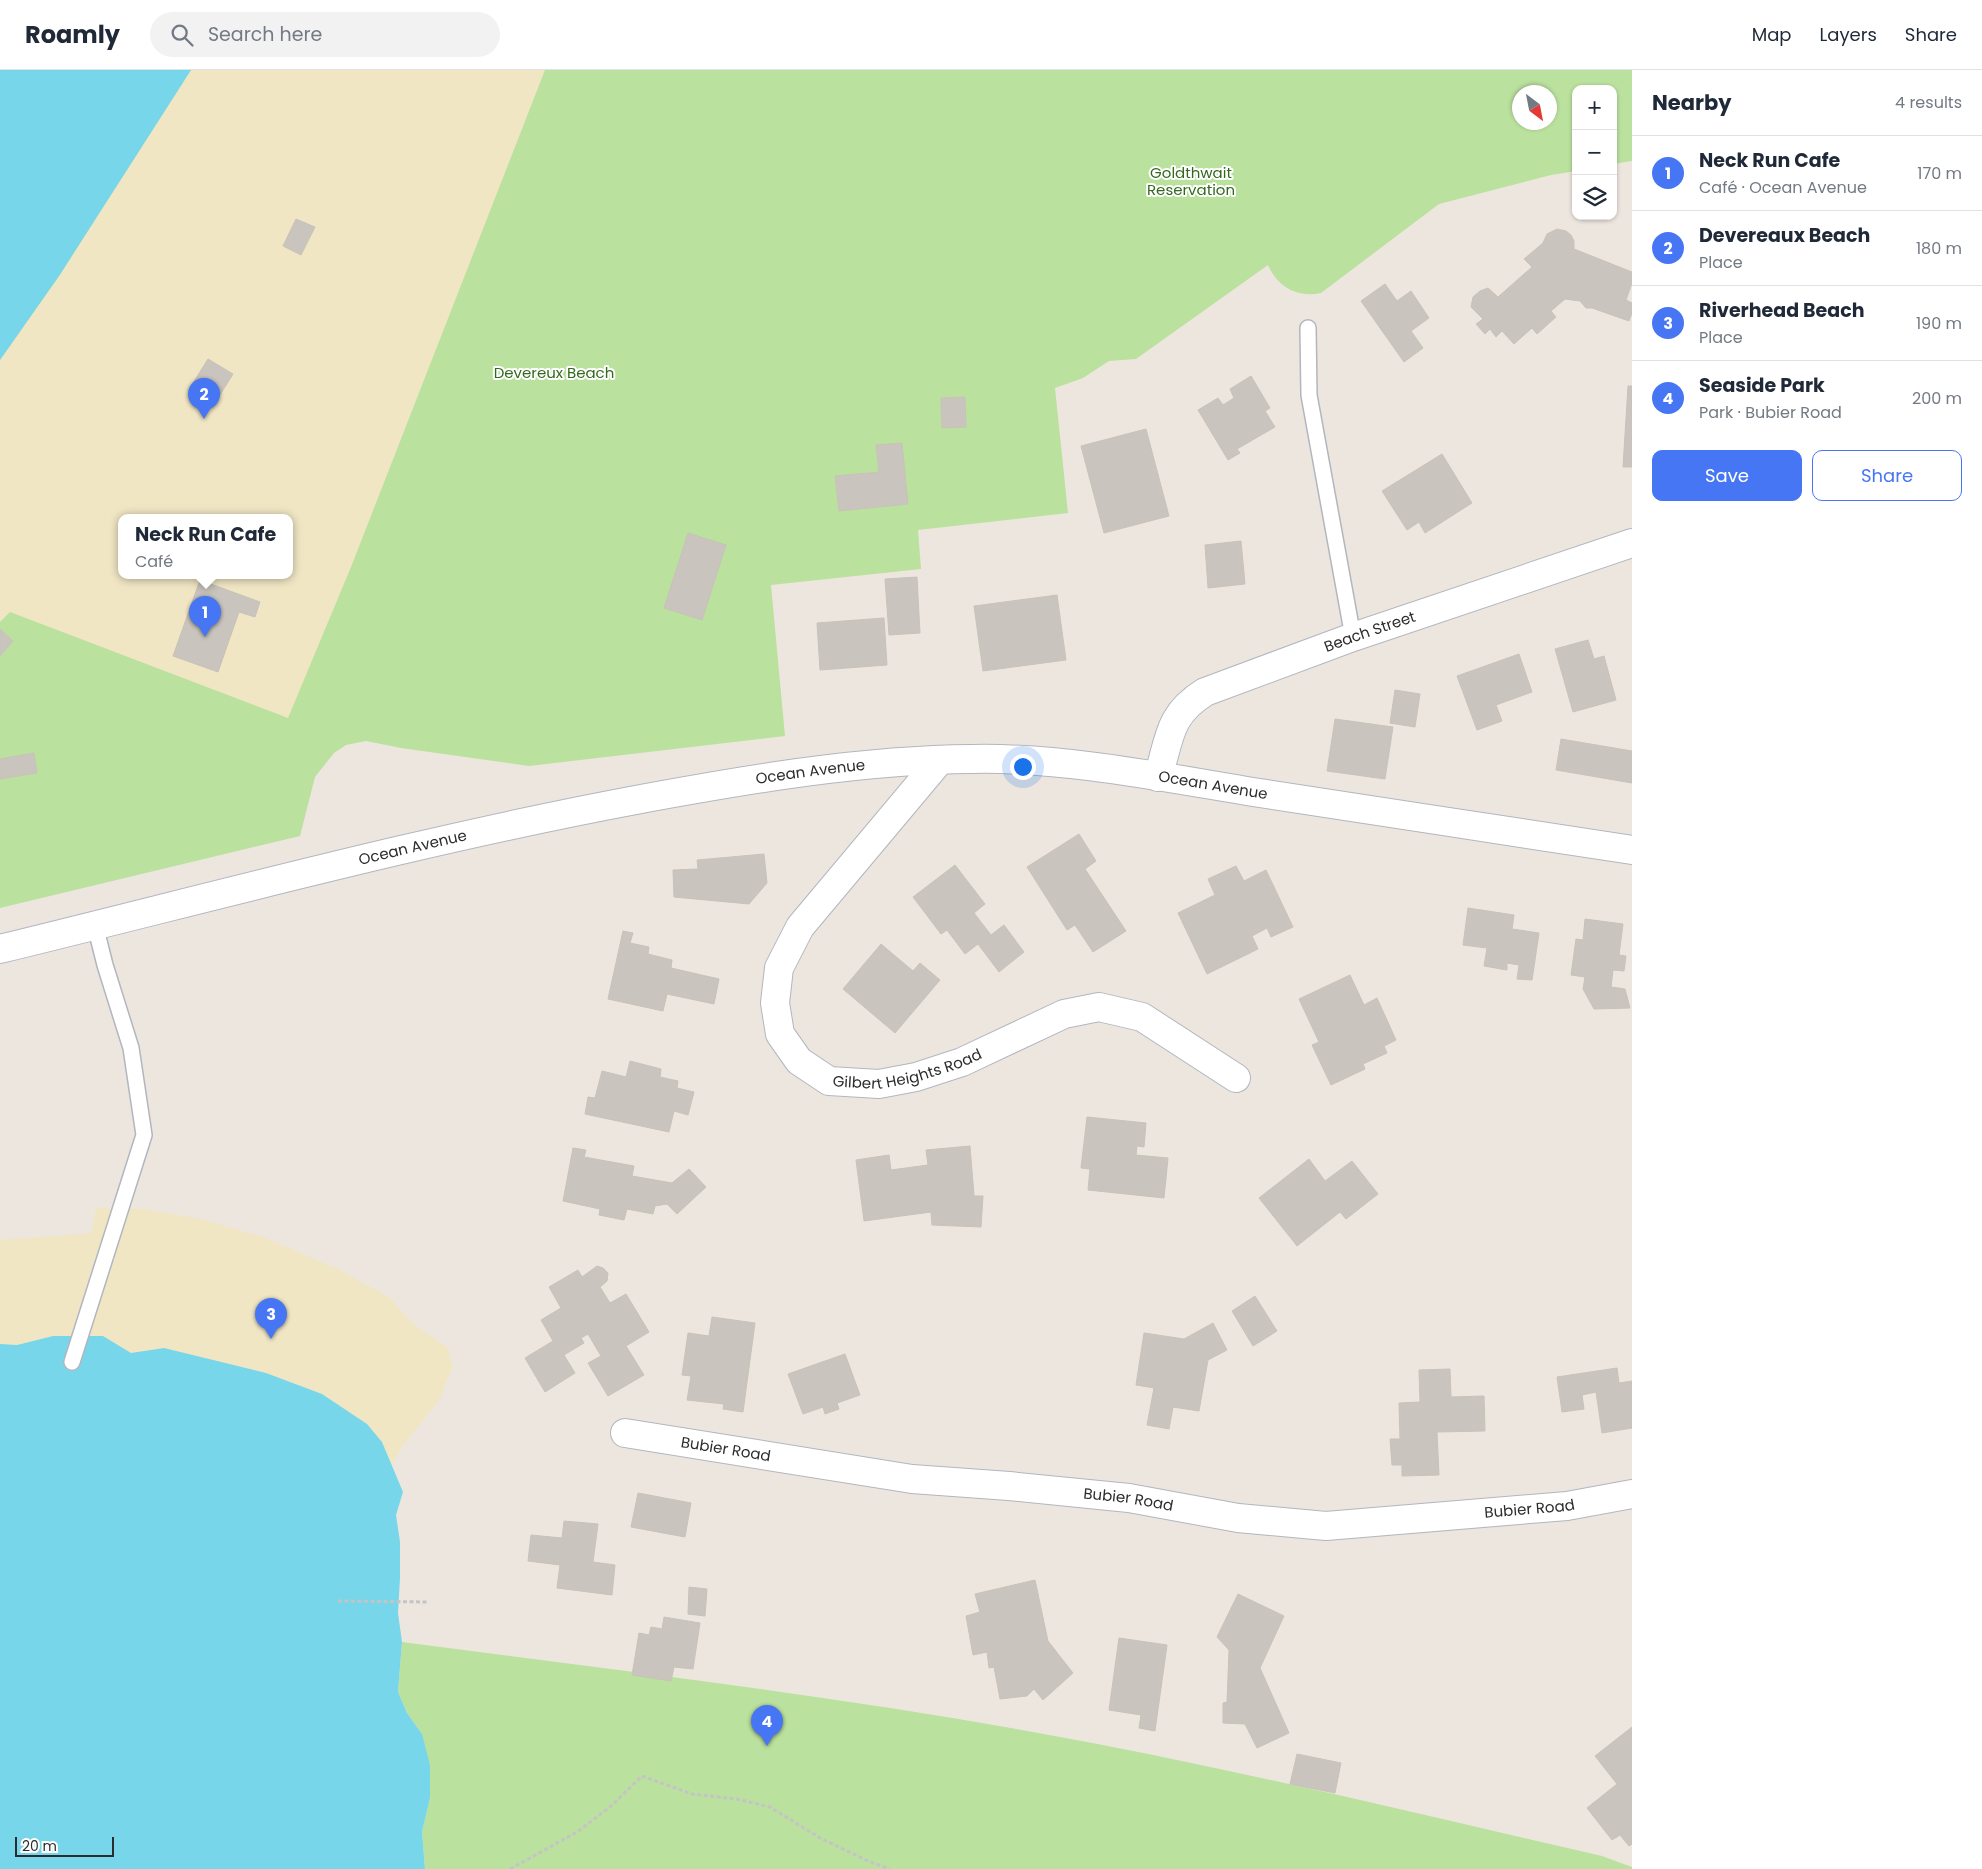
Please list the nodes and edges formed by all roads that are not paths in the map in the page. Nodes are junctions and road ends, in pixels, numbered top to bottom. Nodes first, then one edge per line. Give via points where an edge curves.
1 (1308, 328) dead end
2 (1632, 543) edge
3 (1353, 637) junction
4 (940, 760) junction
5 (1158, 777) junction
6 (1632, 850) edge
7 (95, 925) junction
8 (0, 948) edge
9 (1236, 1078) dead end
10 (72, 1362) dead end
11 (625, 1433) dead end
12 (1632, 1494) edge

1 - 3 lane via 1309,395
2 - 3 street, Beach Street
3 - 5 street, Beach Street via 1219,686 1192,701 1182,710 1173,726
4 - 5 street, Ocean Avenue via 1040,762
4 - 7 street, Ocean Avenue via 822,770 590,808
4 - 9 street, Gilbert Heights Road via 800,927 779,968 774,1003 780,1034 799,1061 829,1081 879,1084 916,1077 962,1062 1064,1014 1099,1007 1142,1017
5 - 6 street, Ocean Avenue
7 - 8 street, Ocean Avenue
7 - 10 lane via 130,1048 144,1135
11 - 12 street, Bubier Road via 912,1479 1131,1498 1238,1518 1326,1526 1566,1506

